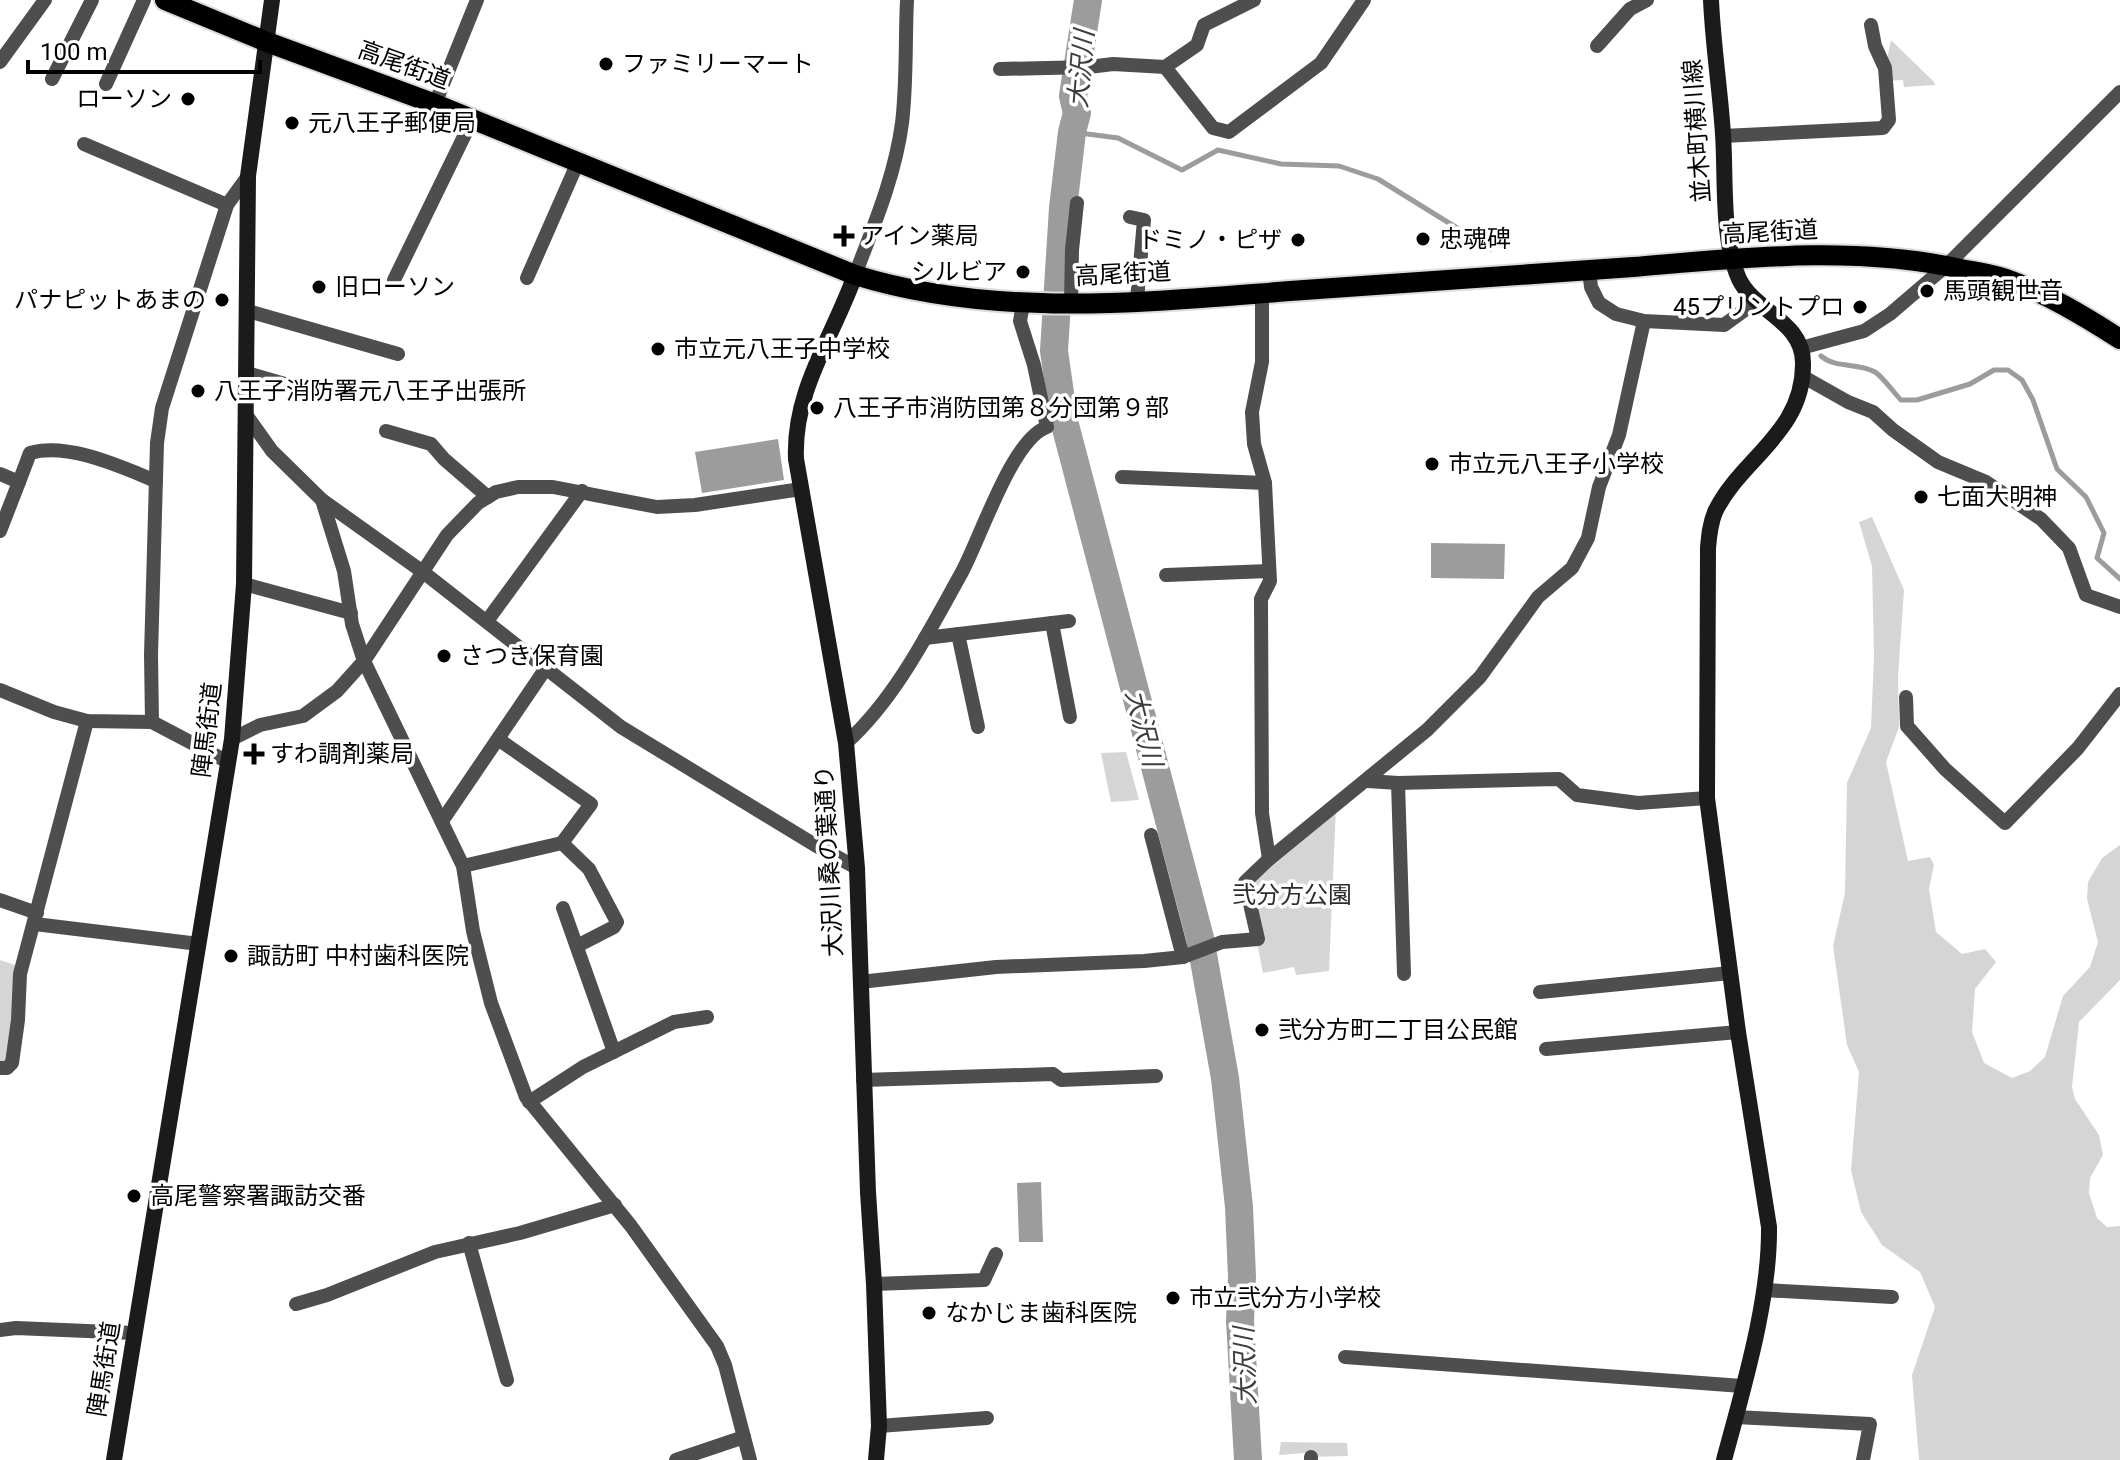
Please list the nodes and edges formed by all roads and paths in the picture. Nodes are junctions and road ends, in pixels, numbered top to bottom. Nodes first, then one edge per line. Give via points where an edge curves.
1 (45, 0) edge
2 (92, 0) edge
3 (144, 0) edge
4 (165, 0) edge
5 (272, 0) edge
6 (477, 0) edge
7 (907, 0) edge
8 (1254, 0) edge
9 (1364, 0) edge
10 (1647, 0) edge
11 (1708, 1) edge
12 (1871, 25) dead end
13 (267, 42) junction
14 (1597, 46) dead end
15 (0, 62) edge
16 (1165, 67) junction
17 (1000, 69) dead end
18 (52, 79) dead end
19 (106, 84) dead end
20 (2120, 92) edge
21 (435, 104) junction
22 (472, 120) junction
23 (1723, 136) junction
24 (84, 144) dead end
25 (578, 162) junction
26 (248, 176) junction
27 (1077, 203) dead end
28 (227, 205) junction
29 (1130, 217) dead end
30 (1734, 259) junction
31 (1946, 266) junction
32 (1589, 270) junction
33 (855, 275) junction
34 (527, 278) dead end
35 (394, 280) dead end
36 (1262, 293) junction
37 (1137, 300) junction
38 (1757, 301) junction
39 (1067, 303) junction
40 (1030, 304) junction
41 (248, 311) junction
42 (1644, 321) junction
43 (2120, 339) edge
44 (1801, 348) junction
45 (398, 354) dead end
46 (247, 373) junction
47 (1802, 376) junction
48 (309, 391) dead end
49 (247, 416) junction
50 (386, 431) dead end
51 (0, 474) edge
52 (1122, 477) dead end
53 (156, 481) junction
54 (19, 482) junction
55 (1265, 483) junction
56 (801, 489) junction
57 (582, 491) junction
58 (488, 497) junction
59 (322, 500) junction
60 (0, 531) edge
61 (1269, 571) junction
62 (423, 572) junction
63 (1166, 575) dead end
64 (244, 584) junction
65 (2120, 607) edge
66 (351, 613) junction
67 (487, 621) junction
68 (1069, 621) dead end
69 (1052, 623) junction
70 (958, 634) junction
71 (925, 638) junction
72 (364, 661) junction
73 (546, 668) junction
74 (0, 690) edge
75 (2120, 694) edge
76 (1906, 697) dead end
77 (1070, 717) dead end
78 (87, 721) junction
79 (152, 722) junction
80 (978, 727) dead end
81 (232, 739) junction
82 (498, 739) junction
83 (846, 743) junction
84 (228, 762) junction
85 (1368, 781) junction
86 (1398, 783) junction
87 (1707, 798) junction
88 (442, 821) junction
89 (1151, 835) dead end
90 (562, 843) junction
91 (1269, 859) junction
92 (463, 866) junction
93 (857, 868) junction
94 (0, 900) edge
95 (563, 908) dead end
96 (36, 918) junction
97 (199, 944) junction
98 (577, 946) junction
99 (1186, 956) junction
100 (1730, 973) junction
101 (1404, 974) dead end
102 (860, 982) junction
103 (1540, 992) dead end
104 (707, 1017) dead end
105 (1738, 1032) junction
106 (1546, 1049) dead end
107 (614, 1052) junction
108 (0, 1068) edge
109 (1156, 1076) dead end
110 (863, 1080) junction
111 (529, 1102) junction
112 (615, 1205) junction
113 (469, 1243) junction
114 (996, 1254) dead end
115 (874, 1284) junction
116 (1764, 1290) junction
117 (1892, 1297) dead end
118 (296, 1304) dead end
119 (0, 1330) edge
120 (134, 1333) junction
121 (1345, 1357) dead end
122 (507, 1380) dead end
123 (1742, 1386) junction
124 (1735, 1417) junction
125 (987, 1418) dead end
126 (879, 1426) junction
127 (744, 1437) junction
128 (114, 1460) edge
129 (676, 1460) edge
130 (750, 1460) edge
131 (876, 1460) edge
132 (1724, 1460) edge
133 (1863, 1460) edge

1 - 15 street
2 - 18 street
3 - 19 street
4 - 13 main road, 高尾街道
5 - 13 street, 陣馬街道
6 - 21 street
7 - 33 street via 897,154
8 - 16 street via 1204,25 1197,45
9 - 16 street via 1321,63 1229,132 1213,128
10 - 14 street via 1630,9
11 - 23 street, 並木町横川線
12 - 23 street via 1885,68 1889,120 1883,128
13 - 21 main road, 高尾街道
13 - 26 street, 陣馬街道
16 - 17 street
20 - 31 street
21 - 22 main road, 高尾街道
22 - 25 main road, 高尾街道
22 - 35 street
23 - 30 street, 並木町横川線 via 1726,221
24 - 28 street
25 - 33 main road, 高尾街道
25 - 34 street
26 - 28 street
26 - 41 street, 陣馬街道
27 - 39 street
28 - 53 street via 164,399
29 - 37 street via 1144,220
30 - 31 main road, 高尾街道 via 1851,255
30 - 32 main road, 高尾街道
30 - 38 street, 並木町横川線 via 1742,284
31 - 43 main road, 高尾街道 via 2004,279 2058,301
31 - 44 street via 1864,331
32 - 36 main road, 高尾街道
32 - 42 street via 1599,303
33 - 40 main road, 高尾街道 via 911,290
33 - 56 street, 大沢川桑の葉通り via 802,402 795,431
36 - 37 main road, 高尾街道
36 - 55 street via 1262,362 1252,412
37 - 39 main road, 高尾街道
38 - 42 street via 1724,325
38 - 44 street, 並木町横川線 via 1778,316
39 - 40 main road, 高尾街道
40 - 71 street via 1020,321 1047,427 1036,431 1023,448
41 - 45 street
41 - 46 street, 陣馬街道
42 - 85 street via 1619,435 1599,487 1588,538 1572,568 1538,597 1480,677
44 - 47 street
46 - 48 street
46 - 49 street, 陣馬街道
47 - 65 street via 1873,412 1938,462 1986,482 2041,519 2069,548 2086,595
47 - 87 street via 1786,424 1722,500 1711,525
49 - 59 street via 280,460
49 - 64 street, 陣馬街道
50 - 58 street via 431,444
51 - 54 street
52 - 55 street
53 - 54 street via 105,460 45,449 30,453
53 - 79 street
54 - 60 street
55 - 61 street
56 - 57 street via 657,507
56 - 83 street, 大沢川桑の葉通り
57 - 58 street via 518,487
57 - 67 street
58 - 62 street via 463,516
59 - 62 street
59 - 66 street
61 - 63 street
61 - 91 street via 1261,599 1262,813
62 - 67 street
62 - 72 street
64 - 66 street
64 - 81 street, 陣馬街道
66 - 72 street
67 - 73 street
68 - 69 street
69 - 70 street
69 - 77 street
70 - 71 street
70 - 80 street
71 - 83 street via 869,722
72 - 81 street via 337,691 303,716 260,725
72 - 88 street
73 - 82 street
73 - 93 street via 621,727
74 - 78 street
75 - 76 street via 2078,748 2005,823 1907,726
78 - 79 street
78 - 96 street
79 - 84 street
81 - 84 street, 陣馬街道
82 - 88 street
82 - 90 street via 591,804
83 - 93 street, 大沢川桑の葉通り
84 - 97 street, 陣馬街道
85 - 86 street
85 - 91 street
86 - 87 street via 1559,779 1577,795 1638,803
86 - 101 street
87 - 100 street
88 - 92 street
89 - 99 street
90 - 92 street
90 - 98 street via 589,869 617,922
91 - 99 street via 1245,882 1258,939 1222,942
92 - 111 street via 491,1003
93 - 102 street, 大沢川桑の葉通り
94 - 96 street
95 - 98 street
96 - 97 street
96 - 108 street via 20,974 12,1063
97 - 120 street, 陣馬街道
98 - 107 street
99 - 102 street via 996,967
100 - 103 street
100 - 105 street
102 - 110 street, 大沢川桑の葉通り
104 - 107 street via 674,1022
105 - 106 street
105 - 116 street via 1769,1227
107 - 111 street
109 - 110 street
110 - 115 street, 大沢川桑の葉通り
111 - 112 street
112 - 113 street
112 - 127 street via 717,1346
113 - 118 street
113 - 122 street
114 - 115 street via 984,1280
115 - 126 street, 大沢川桑の葉通り
116 - 117 street
116 - 123 street
119 - 120 street
120 - 128 street, 陣馬街道
121 - 123 street
123 - 124 street
124 - 132 street
124 - 133 street via 1870,1424
125 - 126 street
126 - 131 street, 大沢川桑の葉通り
127 - 129 street
127 - 130 street

